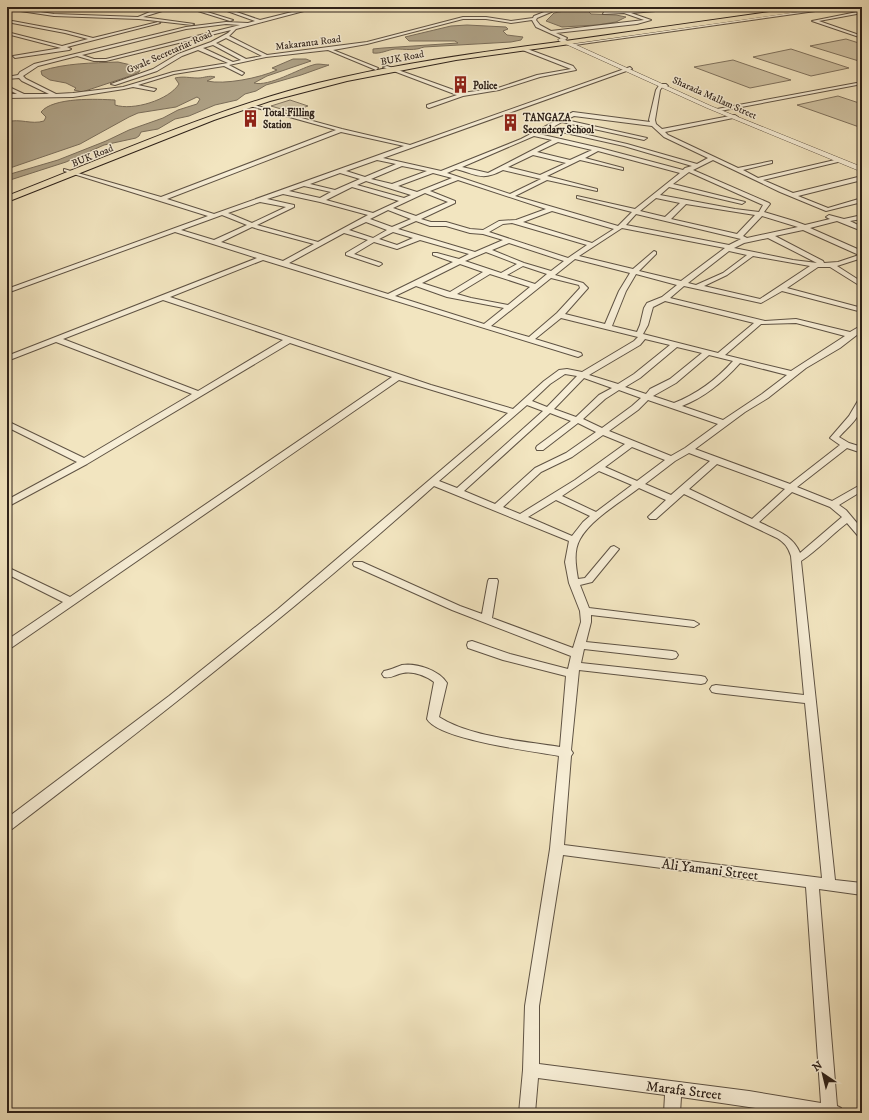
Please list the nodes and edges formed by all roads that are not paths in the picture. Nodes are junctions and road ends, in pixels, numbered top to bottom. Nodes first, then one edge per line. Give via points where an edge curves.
1 (173, 7) edge
2 (187, 7) edge
3 (218, 7) edge
4 (317, 7) edge
5 (555, 7) edge
6 (560, 7) edge
7 (610, 7) edge
8 (665, 7) edge
9 (703, 7) edge
10 (801, 7) edge
11 (819, 7) edge
12 (842, 7) edge
13 (7, 8) edge
14 (43, 8) edge
15 (159, 8) edge
16 (639, 8) edge
17 (670, 9) junction
18 (33, 12) junction
19 (624, 12) junction
20 (862, 12) edge
21 (604, 13) dead end
22 (87, 15) junction
23 (23, 16) dead end
24 (16, 18) dead end
25 (139, 18) junction
26 (534, 19) junction
27 (7, 20) edge
28 (55, 21) dead end
29 (166, 21) junction
30 (258, 21) junction
31 (49, 23) dead end
32 (204, 25) junction
33 (31, 26) junction
34 (235, 26) junction
35 (7, 32) edge
36 (58, 32) junction
37 (552, 32) junction
38 (618, 33) junction
39 (49, 34) dead end
40 (42, 36) dead end
41 (226, 36) junction
42 (862, 36) edge
43 (32, 39) junction
44 (91, 40) junction
45 (566, 41) junction
46 (213, 43) junction
47 (170, 44) junction
48 (63, 47) junction
49 (522, 48) junction
50 (70, 49) junction
51 (197, 49) junction
52 (328, 49) junction
53 (85, 53) junction
54 (77, 55) junction
55 (266, 56) junction
56 (12, 58) dead end
57 (245, 60) junction
58 (29, 63) dead end
59 (232, 63) junction
60 (36, 65) junction
61 (225, 65) junction
62 (388, 68) junction
63 (628, 68) junction
64 (376, 69) junction
65 (242, 74) dead end
66 (7, 78) edge
67 (22, 78) junction
68 (862, 82) edge
69 (664, 85) junction
70 (7, 86) edge
71 (133, 86) junction
72 (154, 90) dead end
73 (85, 93) junction
74 (462, 95) junction
75 (7, 96) edge
76 (24, 96) junction
77 (57, 96) junction
78 (252, 105) junction
79 (429, 106) dead end
80 (720, 109) junction
81 (735, 118) junction
82 (560, 120) junction
83 (653, 124) junction
84 (547, 127) junction
85 (341, 130) junction
86 (662, 132) junction
87 (647, 133) junction
88 (536, 134) junction
89 (557, 140) junction
90 (410, 146) junction
91 (631, 146) junction
92 (598, 149) junction
93 (532, 154) junction
94 (376, 158) junction
95 (580, 158) junction
96 (713, 158) junction
97 (839, 161) junction
98 (570, 162) junction
99 (770, 162) dead end
100 (401, 164) junction
101 (696, 165) junction
102 (456, 167) junction
103 (503, 168) junction
104 (862, 168) edge
105 (621, 169) dead end
106 (738, 170) junction
107 (70, 171) junction
108 (339, 171) junction
109 (433, 171) junction
110 (686, 171) junction
111 (441, 173) junction
112 (457, 178) junction
113 (544, 178) junction
114 (862, 178) edge
115 (365, 179) junction
116 (760, 179) junction
117 (304, 184) junction
118 (668, 184) junction
119 (351, 185) junction
120 (392, 186) junction
121 (595, 190) dead end
122 (424, 191) junction
123 (283, 192) junction
124 (336, 192) junction
125 (7, 193) edge
126 (415, 194) junction
127 (714, 195) junction
128 (793, 195) junction
129 (510, 196) junction
130 (655, 196) junction
131 (579, 197) dead end
132 (7, 199) edge
133 (162, 199) junction
134 (261, 200) junction
135 (321, 200) junction
136 (403, 200) junction
137 (862, 200) edge
138 (684, 202) junction
139 (742, 202) dead end
140 (702, 205) junction
141 (388, 208) junction
142 (553, 209) junction
143 (828, 210) junction
144 (635, 211) junction
145 (218, 214) junction
146 (760, 214) junction
147 (373, 215) junction
148 (862, 218) edge
149 (364, 219) junction
150 (417, 219) junction
151 (666, 220) junction
152 (834, 220) junction
153 (844, 221) junction
154 (516, 222) junction
155 (252, 224) junction
156 (446, 224) junction
157 (620, 227) junction
158 (805, 227) junction
159 (393, 229) junction
160 (862, 229) edge
161 (174, 230) junction
162 (344, 230) junction
163 (484, 232) junction
164 (739, 236) junction
165 (768, 236) junction
166 (417, 237) junction
167 (375, 239) junction
168 (510, 240) junction
169 (748, 240) junction
170 (214, 243) junction
171 (320, 244) junction
172 (593, 245) junction
173 (729, 248) junction
174 (487, 250) junction
175 (654, 253) dead end
176 (435, 254) dead end
177 (475, 254) junction
178 (752, 254) junction
179 (862, 255) edge
180 (262, 258) junction
181 (571, 259) junction
182 (459, 262) junction
183 (284, 264) junction
184 (379, 264) dead end
185 (522, 264) junction
186 (829, 264) junction
187 (817, 265) junction
188 (488, 272) junction
189 (634, 272) junction
190 (551, 274) junction
191 (501, 276) junction
192 (415, 283) junction
193 (683, 283) junction
194 (862, 285) edge
195 (534, 286) junction
196 (699, 286) junction
197 (780, 288) junction
198 (7, 291) edge
199 (450, 295) junction
200 (163, 297) junction
201 (387, 297) junction
202 (665, 299) junction
203 (509, 307) junction
204 (862, 310) edge
205 (560, 315) junction
206 (759, 322) junction
207 (486, 326) junction
208 (608, 326) junction
209 (862, 327) edge
210 (851, 335) junction
211 (642, 336) junction
212 (55, 340) junction
213 (289, 340) junction
214 (530, 340) junction
215 (676, 344) junction
216 (708, 352) junction
217 (578, 355) dead end
218 (720, 355) junction
219 (7, 359) edge
220 (738, 360) junction
221 (792, 374) junction
222 (583, 375) junction
223 (399, 376) junction
224 (619, 387) junction
225 (198, 394) junction
226 (647, 396) junction
227 (862, 400) edge
228 (526, 402) junction
229 (674, 406) junction
230 (548, 410) junction
231 (514, 412) junction
232 (853, 417) junction
233 (577, 420) junction
234 (862, 420) edge
235 (724, 423) junction
236 (7, 424) edge
237 (603, 431) junction
238 (631, 444) junction
239 (846, 445) junction
240 (540, 448) dead end
241 (688, 450) junction
242 (862, 450) edge
243 (672, 459) junction
244 (716, 460) junction
245 (84, 462) junction
246 (599, 468) junction
247 (433, 482) junction
248 (638, 484) junction
249 (792, 487) junction
250 (862, 487) edge
251 (683, 490) junction
252 (458, 492) junction
253 (555, 496) junction
254 (672, 499) junction
255 (7, 504) edge
256 (834, 505) junction
257 (497, 508) junction
258 (597, 516) junction
259 (653, 517) dead end
260 (520, 518) junction
261 (848, 518) junction
262 (753, 523) junction
263 (862, 534) edge
264 (574, 540) junction
265 (614, 549) dead end
266 (796, 560) junction
267 (358, 564) dead end
268 (7, 570) edge
269 (494, 581) dead end
270 (574, 584) junction
271 (70, 601) junction
272 (585, 611) junction
273 (487, 620) junction
274 (694, 624) dead end
275 (7, 644) edge
276 (472, 645) dead end
277 (579, 649) junction
278 (672, 655) dead end
279 (573, 670) junction
280 (388, 674) dead end
281 (701, 680) dead end
282 (716, 689) dead end
283 (811, 700) junction
284 (566, 753) junction
285 (7, 825) edge
286 (557, 849) junction
287 (812, 883) junction
288 (829, 885) junction
289 (862, 889) edge
290 (531, 1070) junction
291 (674, 1089) junction
292 (833, 1112) edge
293 (527, 1113) edge
294 (672, 1113) edge

1 - 15 street
2 - 34 street via 234,21
3 - 30 street
4 - 30 street
5 - 6 street
6 - 26 street, Makaranta Road
7 - 19 street
8 - 17 street
9 - 17 street
10 - 38 main road, BUK Road
11 - 38 main road, BUK Road
12 - 45 street
13 - 18 street
14 - 18 street
15 - 25 street
16 - 17 street
16 - 19 street
18 - 22 street
18 - 23 street
19 - 21 street
19 - 37 street via 649,20
20 - 42 street via 814,21
22 - 25 street
22 - 28 street
24 - 27 street
25 - 29 street
26 - 37 street via 538,26
26 - 52 street, Makaranta Road via 510,22 463,18 387,39
27 - 33 street
29 - 32 street
29 - 44 street
30 - 34 street
31 - 33 street
32 - 34 street via 226,23
32 - 53 street
33 - 35 street
33 - 36 street
34 - 41 street, Gwale Secretariat Road
34 - 47 street
35 - 43 street
36 - 39 street
36 - 44 street
37 - 45 street
38 - 45 main road, BUK Road
40 - 43 street
41 - 46 street, Gwale Secretariat Road
41 - 55 street
43 - 48 street
44 - 48 street
45 - 49 main road, BUK Road
45 - 62 main road, BUK Road
45 - 63 street, Sharada Mallam Street
46 - 51 street, Gwale Secretariat Road
46 - 57 street
47 - 51 street
47 - 54 street via 101,60
48 - 50 street
49 - 62 main road, BUK Road
49 - 74 street via 574,70 539,76 490,91
50 - 53 street
50 - 56 street
51 - 59 street
51 - 73 street, Gwale Secretariat Road via 176,57 155,70
52 - 55 street, Makaranta Road
52 - 64 street
53 - 54 street
54 - 60 street
55 - 57 street, Makaranta Road
57 - 59 street, Makaranta Road
58 - 60 street
59 - 61 street, Makaranta Road
60 - 67 street via 22,73
61 - 65 street
61 - 71 street, Makaranta Road via 173,73
62 - 64 main road, BUK Road
62 - 74 street
62 - 78 main road, BUK Road
63 - 69 street, Sharada Mallam Street
63 - 90 street
64 - 107 main road, BUK Road via 247,102
66 - 67 street
67 - 70 street
67 - 77 street
68 - 80 street
69 - 80 street, Sharada Mallam Street
69 - 81 street, Sharada Mallam Street
69 - 83 street via 655,97
70 - 76 street
71 - 72 street
71 - 73 street, Makaranta Road
73 - 77 street
74 - 79 street
75 - 76 street
76 - 77 street
78 - 85 street
78 - 107 main road, BUK Road
80 - 104 street, Sharada Mallam Street
81 - 86 street
81 - 97 street, Sharada Mallam Street
82 - 84 street
82 - 87 street
82 - 87 street via 575,114
83 - 86 street
83 - 87 street
84 - 88 street
84 - 91 street
85 - 90 street
85 - 133 street
86 - 87 street
86 - 96 street
87 - 91 street
88 - 89 street
88 - 102 street
89 - 92 street
89 - 93 street
90 - 94 street
91 - 101 street
92 - 95 street
92 - 110 street
93 - 98 street
93 - 103 street
94 - 100 street
94 - 108 street
95 - 98 street
95 - 105 street
96 - 101 street
96 - 106 street
97 - 104 street, Sharada Mallam Street
97 - 116 street
98 - 113 street
99 - 106 street
100 - 109 street
100 - 115 street
101 - 110 street
102 - 103 street via 486,175
102 - 111 street
103 - 113 street
106 - 116 street
107 - 125 main road, BUK Road
107 - 132 main road, BUK Road
107 - 133 street
108 - 115 street
108 - 117 street
109 - 111 street
109 - 120 street
110 - 118 street
110 - 146 street via 764,202 767,206
111 - 112 street
112 - 122 street
112 - 129 street
113 - 121 street
113 - 129 street
114 - 128 street
115 - 119 street
115 - 120 street
116 - 128 street
117 - 123 street
117 - 124 street
118 - 127 street
118 - 130 street
119 - 124 street
119 - 136 street
120 - 126 street
122 - 126 street
122 - 150 street via 453,202
123 - 134 street
123 - 135 street
124 - 135 street
126 - 136 street
127 - 139 street
127 - 140 street
128 - 143 street
129 - 142 street
130 - 138 street
130 - 144 street
131 - 144 street
133 - 145 street
134 - 145 street
134 - 155 street via 292,207
135 - 147 street
136 - 141 street
137 - 143 street
138 - 140 street
138 - 151 street
140 - 146 street
141 - 147 street
141 - 150 street
142 - 154 street
142 - 157 street via 598,224
143 - 152 street via 827,215
144 - 151 street
144 - 157 street
145 - 155 street
145 - 161 street
146 - 158 street
146 - 164 street
147 - 149 street
148 - 153 street
149 - 159 street
149 - 162 street
150 - 156 street via 430,224
150 - 159 street
151 - 164 street
152 - 153 street
152 - 158 street
153 - 160 street
154 - 163 street via 501,222
154 - 172 street
155 - 170 street
155 - 171 street
156 - 163 street
156 - 166 street
157 - 172 street
157 - 173 street
158 - 165 street
158 - 179 street
159 - 166 street
159 - 167 street
161 - 170 street
161 - 198 street
162 - 167 street
162 - 171 street
163 - 168 street
164 - 169 street
165 - 169 street
165 - 186 street
166 - 167 street via 397,247
166 - 177 street
167 - 184 street via 348,254
168 - 174 street
168 - 181 street
169 - 173 street
170 - 180 street
171 - 183 street
172 - 181 street
173 - 178 street
173 - 193 street
174 - 177 street
174 - 185 street
175 - 189 street
176 - 182 street
177 - 182 street
178 - 187 street
178 - 196 street via 725,274
179 - 186 street
180 - 183 street
180 - 200 street
181 - 189 street
181 - 190 street
182 - 188 street
182 - 192 street
183 - 201 street
185 - 190 street
185 - 191 street
186 - 187 street
186 - 194 street
187 - 197 street
188 - 191 street
188 - 199 street
189 - 193 street
189 - 208 street via 624,288
190 - 195 street
190 - 205 street via 581,284 584,288
191 - 195 street
192 - 199 street
192 - 201 street
193 - 196 street
193 - 202 street
195 - 203 street
196 - 197 street via 760,301
197 - 204 street
199 - 203 street
200 - 212 street
200 - 213 street
201 - 207 street
202 - 206 street
202 - 211 street via 653,303 648,308
203 - 207 street
205 - 208 street
205 - 214 street
206 - 210 street via 796,321
206 - 218 street
207 - 214 street
208 - 211 street
209 - 210 street
210 - 221 street
211 - 215 street
211 - 222 street via 627,349
212 - 219 street
212 - 225 street
213 - 223 street
213 - 225 street
214 - 217 street
215 - 216 street
215 - 224 street via 637,376
216 - 218 street
216 - 226 street via 673,381
218 - 220 street
220 - 221 street
220 - 229 street via 703,393
221 - 235 street via 765,396
222 - 224 street
222 - 228 street via 564,371
222 - 230 street
223 - 231 street
223 - 271 street
224 - 226 street
224 - 233 street via 602,397
225 - 245 street
226 - 229 street
226 - 237 street
227 - 232 street
228 - 230 street
228 - 231 street
229 - 235 street
230 - 233 street
230 - 252 street
231 - 247 street
232 - 234 street
232 - 239 street via 834,438
233 - 237 street
233 - 240 street
235 - 241 street
236 - 245 street
237 - 238 street
237 - 257 street via 569,455 538,470
238 - 243 street
238 - 246 street
239 - 242 street
239 - 249 street
241 - 243 street
241 - 244 street
243 - 248 street
244 - 249 street
244 - 251 street
245 - 255 street
246 - 248 street
246 - 253 street
247 - 252 street
247 - 285 street via 377,532 233,651
248 - 254 street
248 - 258 street
249 - 256 street
249 - 262 street
250 - 256 street
251 - 254 street
251 - 262 street
252 - 257 street
253 - 258 street
253 - 260 street
254 - 259 street
256 - 261 street
257 - 260 street
258 - 264 street via 586,524
260 - 264 street
261 - 263 street
261 - 266 street
262 - 266 street via 788,540 792,544
264 - 270 street via 570,562
265 - 270 street via 592,576
266 - 283 street
267 - 273 street
268 - 271 street
269 - 273 street
270 - 272 street
271 - 275 street
272 - 274 street
272 - 277 street via 586,622
273 - 277 street
276 - 279 street via 507,657
277 - 278 street
277 - 279 street
279 - 281 street
279 - 284 street
280 - 284 street via 408,669 436,677 441,683 433,719 450,730
282 - 283 street
283 - 288 street
284 - 286 street
286 - 287 street, Ali Yamani Street
286 - 290 street via 532,1006
287 - 288 street, Ali Yamani Street
287 - 292 street
288 - 289 street, Ali Yamani Street
290 - 291 street, Marafa Street
290 - 293 street
291 - 292 street, Marafa Street
291 - 294 street

